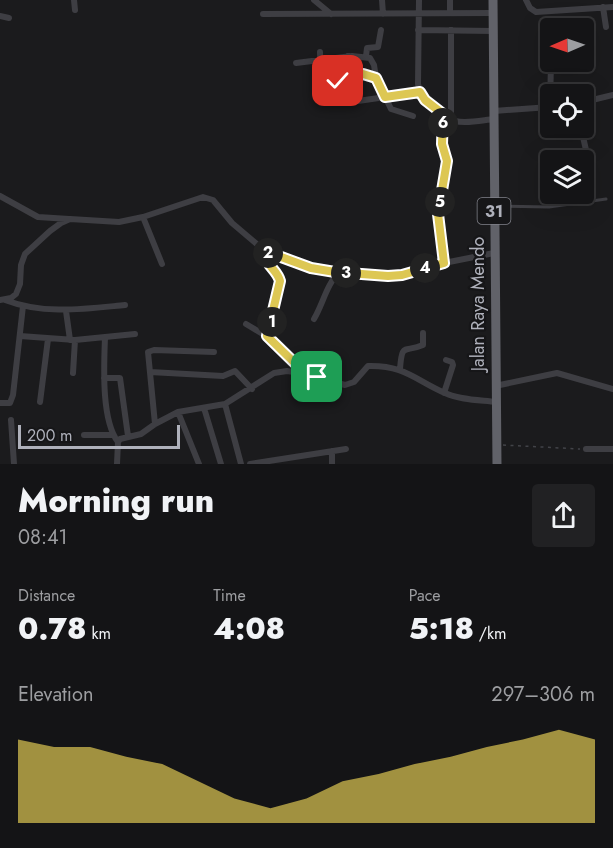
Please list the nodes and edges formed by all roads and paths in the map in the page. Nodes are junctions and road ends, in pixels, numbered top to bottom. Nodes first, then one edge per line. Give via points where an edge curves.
1 (74, 0) edge
2 (314, 0) edge
3 (382, 0) edge
4 (419, 0) edge
5 (450, 0) edge
6 (494, 0) edge
7 (526, 0) edge
8 (603, 7) junction
9 (613, 7) edge
10 (75, 10) dead end
11 (450, 13) junction
12 (493, 13) junction
13 (263, 14) dead end
14 (332, 14) junction
15 (383, 14) junction
16 (419, 14) junction
17 (0, 16) edge
18 (9, 18) dead end
19 (606, 27) dead end
20 (381, 30) dead end
21 (418, 30) junction
22 (451, 30) junction
23 (493, 31) junction
24 (320, 56) junction
25 (348, 56) junction
26 (366, 56) junction
27 (296, 63) dead end
28 (350, 74) junction
29 (376, 78) junction
30 (321, 81) junction
31 (321, 88) dead end
32 (420, 92) junction
33 (613, 95) edge
34 (385, 97) junction
35 (594, 100) edge
36 (358, 101) dead end
37 (540, 108) edge
38 (443, 114) junction
39 (494, 115) junction
40 (413, 116) dead end
41 (451, 119) junction
42 (583, 138) edge
43 (586, 150) dead end
44 (0, 195) edge
45 (606, 199) dead end
46 (494, 206) junction
47 (143, 217) junction
48 (70, 219) junction
49 (265, 251) junction
50 (494, 253) junction
51 (444, 263) junction
52 (162, 264) dead end
53 (340, 273) junction
54 (2, 300) edge
55 (125, 305) dead end
56 (22, 306) junction
57 (66, 311) junction
58 (314, 319) dead end
59 (246, 324) dead end
60 (423, 333) dead end
61 (135, 334) dead end
62 (20, 336) junction
63 (267, 336) junction
64 (105, 337) junction
65 (48, 339) junction
66 (73, 340) junction
67 (214, 352) dead end
68 (446, 360) dead end
69 (400, 369) junction
70 (150, 372) junction
71 (73, 373) dead end
72 (306, 374) junction
73 (104, 378) junction
74 (495, 386) junction
75 (252, 389) junction
76 (613, 389) edge
77 (444, 393) junction
78 (40, 402) dead end
79 (496, 402) junction
80 (0, 403) edge
81 (225, 404) junction
82 (204, 408) junction
83 (178, 412) junction
84 (12, 420) dead end
85 (155, 424) junction
86 (84, 435) dead end
87 (113, 435) junction
88 (129, 436) junction
89 (118, 441) junction
90 (497, 445) junction
91 (613, 448) edge
92 (346, 449) dead end
93 (586, 449) joint
94 (332, 451) junction
95 (14, 464) edge
96 (117, 464) edge
97 (199, 464) edge
98 (221, 464) edge
99 (241, 464) edge
100 (250, 464) edge
101 (332, 464) edge
102 (497, 464) edge

1 - 10 street
2 - 14 street
3 - 15 street
4 - 16 street
5 - 11 street
6 - 12 highway, Jalan Raya Mendo / 31
7 - 8 street via 536,12
8 - 9 street
8 - 19 street
11 - 12 street
11 - 16 street
12 - 23 highway, Jalan Raya Mendo / 31
13 - 14 street
14 - 15 street
15 - 16 street
16 - 21 street
17 - 18 street
20 - 26 street via 378,47 367,48
21 - 22 street
21 - 32 street
22 - 23 street
22 - 41 street
23 - 39 highway, Jalan Raya Mendo / 31
24 - 25 street
24 - 27 street
24 - 30 street
25 - 26 street
25 - 28 street
26 - 29 street via 373,60
28 - 29 street
28 - 30 street via 339,74 338,81
29 - 34 street
30 - 31 street
32 - 34 street
32 - 38 street
33 - 35 street
34 - 36 street
34 - 40 street via 391,109
37 - 39 street
38 - 41 street
38 - 51 street via 442,144 447,161 438,214
39 - 41 street
39 - 46 highway, Jalan Raya Mendo / 31
42 - 43 street
44 - 48 street via 38,217
45 - 46 lane via 549,207
46 - 50 highway, Jalan Raya Mendo / 31
47 - 48 street via 110,222
47 - 49 street via 199,198 210,198
47 - 52 street
48 - 54 street via 25,254 18,291
49 - 53 street via 303,266
49 - 63 street via 267,262 280,281
50 - 51 street
50 - 74 highway, Jalan Raya Mendo / 31
51 - 53 street via 393,277
53 - 58 street via 331,281
54 - 56 street
55 - 57 street
56 - 57 street
56 - 62 street
57 - 66 street
59 - 63 street
60 - 69 street via 423,345 403,351
61 - 64 street
62 - 65 street
62 - 80 street via 12,400
63 - 72 street
64 - 66 street
64 - 73 street
65 - 66 street
65 - 78 street
66 - 71 street
67 - 70 street via 150,351
68 - 77 street via 453,365
69 - 72 street via 365,368 348,384
69 - 77 street
70 - 75 street via 223,376 235,371
70 - 85 street
72 - 75 street via 278,372
73 - 87 street
73 - 88 street via 120,378
74 - 76 street via 557,373
74 - 79 highway, Jalan Raya Mendo / 31
75 - 81 street
77 - 79 street
79 - 90 highway, Jalan Raya Mendo / 31
81 - 82 street
81 - 99 street
82 - 83 street
82 - 98 street
83 - 85 street
83 - 97 street
84 - 95 street
85 - 88 street via 141,434
86 - 87 street
87 - 89 street
88 - 89 street
89 - 96 street
90 - 93 path
90 - 102 highway, Jalan Raya Mendo / 31
91 - 93 street
92 - 94 street
94 - 100 street
94 - 101 street

